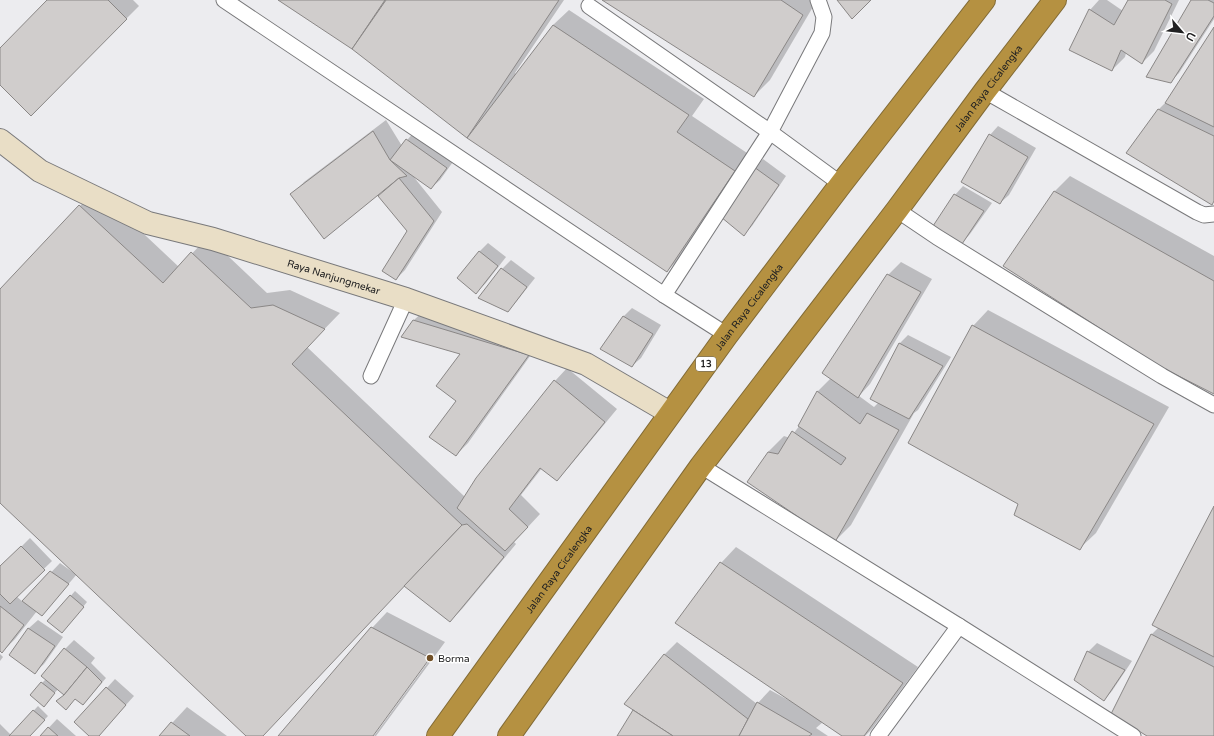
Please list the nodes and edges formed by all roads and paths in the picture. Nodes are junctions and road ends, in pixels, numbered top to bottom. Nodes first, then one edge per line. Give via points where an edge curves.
1 (224, 0) edge
2 (818, 0) edge
3 (984, 0) edge
4 (1055, 0) edge
5 (589, 6) dead end
6 (986, 91) junction
7 (770, 132) junction
8 (0, 140) edge
9 (841, 184) junction
10 (897, 210) junction
11 (1214, 214) edge
12 (664, 295) junction
13 (406, 299) junction
14 (727, 335) junction
15 (371, 376) dead end
16 (1214, 405) edge
17 (670, 413) junction
18 (701, 466) junction
19 (959, 626) junction
20 (438, 736) edge
21 (509, 736) edge
22 (878, 736) edge
23 (1132, 736) edge

1 - 12 lane
2 - 7 lane via 824,17 822,33
3 - 9 highway, Jalan Raya Cicalengka / 13
4 - 6 highway, Jalan Raya Cicalengka
5 - 7 lane
6 - 10 highway, Jalan Raya Cicalengka
6 - 11 lane via 1196,212 1204,215
7 - 9 lane
7 - 12 lane
8 - 13 street, Raya Nanjungmekar via 40,171 148,223 213,239
9 - 14 highway, Jalan Raya Cicalengka / 13
10 - 16 lane via 1156,372
10 - 18 highway, Jalan Raya Cicalengka
12 - 14 lane
13 - 15 lane
13 - 17 street, Raya Nanjungmekar via 586,364
14 - 17 highway, Jalan Raya Cicalengka / 13
17 - 20 highway, Jalan Raya Cicalengka / 13
18 - 19 lane
18 - 21 highway, Jalan Raya Cicalengka
19 - 22 lane
19 - 23 lane

